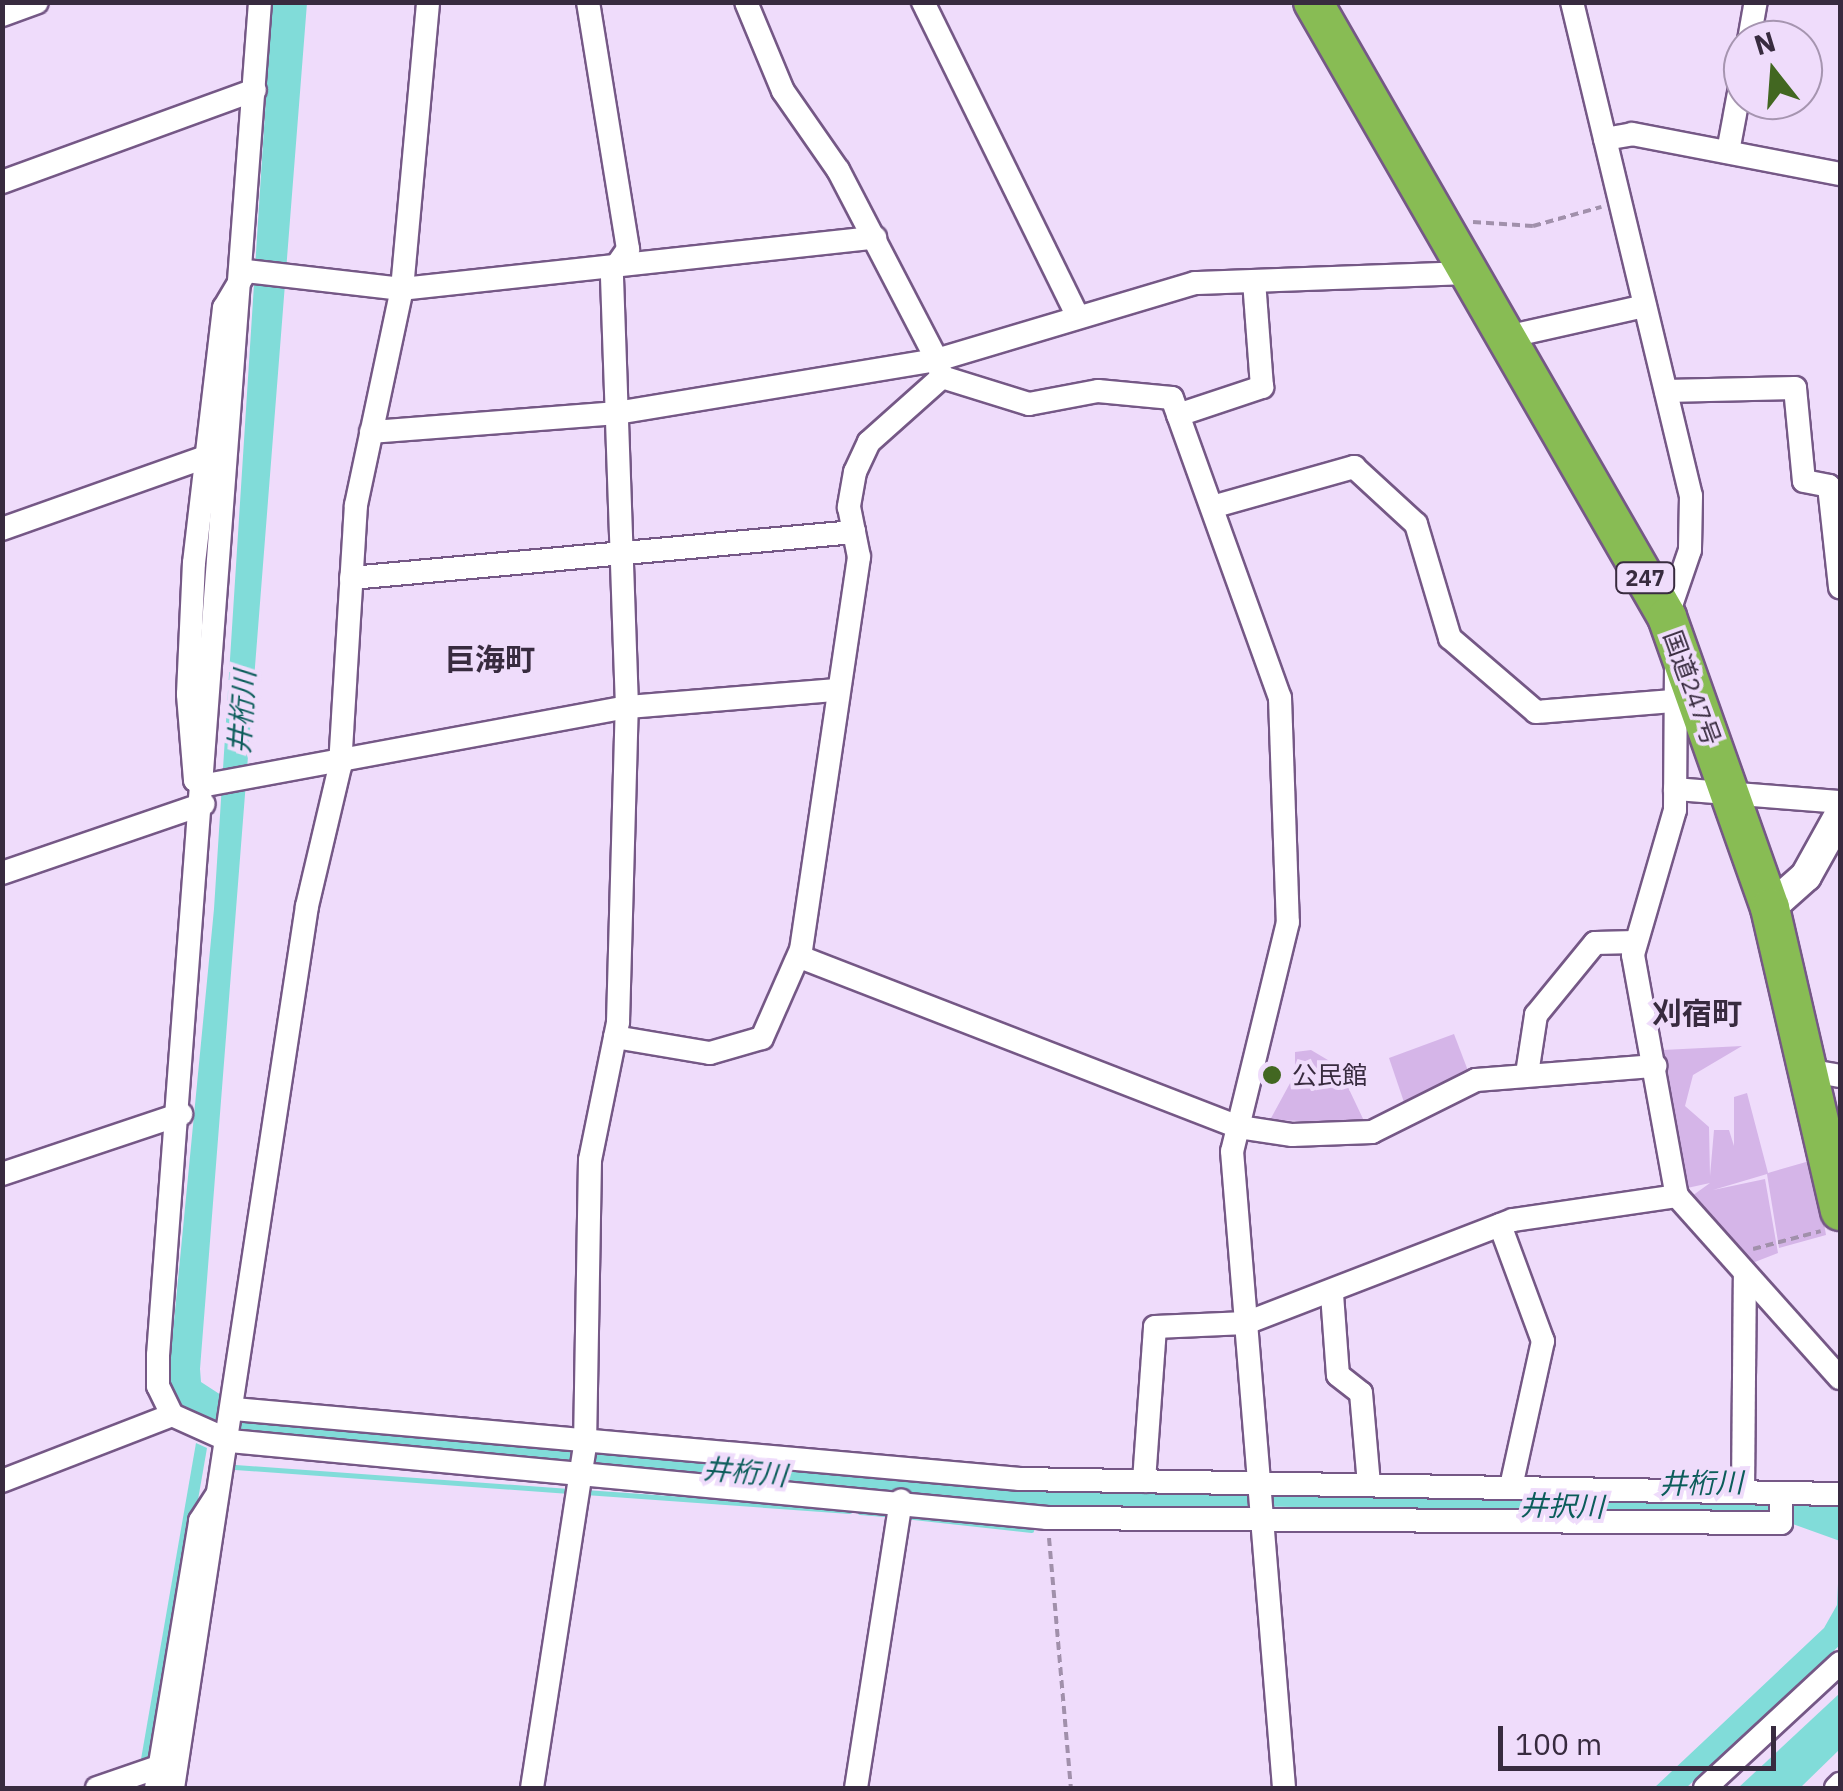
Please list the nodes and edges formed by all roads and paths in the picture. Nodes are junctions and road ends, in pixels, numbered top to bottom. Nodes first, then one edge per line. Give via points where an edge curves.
1 (37, 2) edge
2 (260, 2) edge
3 (428, 2) edge
4 (588, 2) edge
5 (746, 2) edge
6 (923, 2) edge
7 (1313, 2) edge
8 (1572, 2) edge
9 (2, 14) edge
10 (255, 90) junction
11 (1734, 120) edge
12 (1605, 139) junction
13 (1728, 152) junction
14 (1840, 174) edge
15 (2, 182) edge
16 (1620, 202) junction
17 (1439, 220) junction
18 (876, 238) junction
19 (253, 270) junction
20 (612, 272) junction
21 (1470, 273) junction
22 (1254, 281) junction
23 (402, 289) junction
24 (1645, 306) junction
25 (1077, 316) junction
26 (1506, 337) junction
27 (939, 368) junction
28 (1666, 391) junction
29 (616, 414) junction
30 (1178, 415) junction
31 (372, 432) junction
32 (205, 457) junction
33 (1212, 508) junction
34 (2, 529) edge
35 (854, 532) junction
36 (621, 557) junction
37 (351, 578) junction
38 (1840, 587) edge
39 (1673, 632) junction
40 (835, 690) junction
41 (1673, 701) junction
42 (627, 707) junction
43 (340, 766) junction
44 (1728, 788) junction
45 (1675, 789) junction
46 (210, 790) junction
47 (1840, 802) edge
48 (1840, 815) edge
49 (2, 873) edge
50 (1770, 908) junction
51 (1635, 942) junction
52 (800, 952) junction
53 (615, 1037) junction
54 (1655, 1066) junction
55 (1826, 1073) edge
56 (1526, 1074) junction
57 (181, 1114) junction
58 (1240, 1127) junction
59 (2, 1174) edge
60 (1677, 1196) junction
61 (1840, 1212) edge
62 (1500, 1225) junction
63 (1840, 1226) edge
64 (1728, 1256) junction
65 (1746, 1276) junction
66 (1332, 1294) junction
67 (1246, 1324) junction
68 (1840, 1378) edge
69 (234, 1409) junction
70 (172, 1415) junction
71 (230, 1441) junction
72 (585, 1443) junction
73 (580, 1473) junction
74 (1144, 1480) junction
75 (2, 1481) edge
76 (1258, 1482) junction
77 (1369, 1485) junction
78 (1744, 1485) junction
79 (1511, 1486) junction
80 (1781, 1494) junction
81 (1840, 1494) edge
82 (901, 1501) junction
83 (1259, 1512) junction
84 (1047, 1518) junction
85 (1840, 1663) edge
86 (156, 1772) edge
87 (98, 1788) edge
88 (173, 1788) edge
89 (532, 1788) edge
90 (856, 1788) edge
91 (1071, 1788) edge
92 (1284, 1788) edge
93 (1706, 1788) edge

1 - 9 street
2 - 10 street
3 - 23 street
4 - 20 street via 628,249
5 - 18 street via 783,92
6 - 25 street
7 - 17 highway, 国道247号 / 247
8 - 12 street
10 - 15 street
10 - 19 street
11 - 13 street
12 - 13 street via 1632,134
12 - 16 street
13 - 14 street
16 - 17 path via 1533,226
16 - 24 street
17 - 21 highway, 国道247号 / 247
18 - 20 street
18 - 27 street
19 - 23 street
19 - 32 street via 224,308
19 - 46 street
20 - 23 street
20 - 29 street
21 - 22 street
21 - 26 highway, 国道247号 / 247
22 - 25 street via 1196,283
22 - 30 street via 1262,387
23 - 31 street
24 - 26 street
24 - 28 street
25 - 27 street
26 - 39 highway, 国道247号 / 247
27 - 29 street
27 - 30 street via 1030,404 1141,392 1172,398
27 - 35 street via 870,442 855,472
28 - 38 street via 1795,388 1804,481 1829,486
28 - 39 street via 1691,496 1690,550
29 - 31 street
29 - 36 street
30 - 33 street
31 - 37 street
32 - 34 street
32 - 46 street via 188,694 195,780
33 - 41 street via 1354,467 1416,524 1450,638 1536,712
33 - 58 street via 1280,698 1288,922
35 - 36 street
35 - 40 street via 859,557
36 - 37 street
36 - 42 street
37 - 43 street
39 - 41 street
39 - 44 highway, 国道247号 / 247
40 - 42 street
40 - 52 street
41 - 45 street
42 - 43 street
42 - 53 street
43 - 46 street via 267,774
43 - 69 street via 307,906
44 - 45 street
44 - 47 street
44 - 50 highway, 国道247号 / 247
45 - 51 street
46 - 49 street
46 - 57 street
48 - 50 main road via 1806,876
50 - 55 highway, 国道247号 / 247
51 - 54 street
51 - 56 street via 1595,943 1536,1015
52 - 53 street via 762,1038 710,1053
52 - 58 street
53 - 72 street via 590,1160
54 - 56 street
54 - 60 street
55 - 61 highway, 国道247号 / 247
56 - 58 street via 1476,1080 1372,1132
57 - 59 street
57 - 70 street via 158,1355 158,1386
58 - 67 street via 1232,1151
60 - 62 street
60 - 64 street
62 - 66 street
62 - 79 street via 1543,1341
63 - 64 path
64 - 65 street
65 - 68 street
65 - 78 street
66 - 67 street
66 - 77 street via 1338,1375 1360,1393
67 - 74 street via 1155,1327
67 - 76 street
69 - 71 street
69 - 72 street
70 - 71 street
70 - 75 street
71 - 73 street
71 - 86 street
72 - 73 street
72 - 74 street via 1020,1479
73 - 82 street
73 - 89 street
74 - 76 street
76 - 77 street
76 - 83 street
77 - 79 street
78 - 79 street
78 - 80 street
80 - 81 street
80 - 83 street via 1781,1519
82 - 84 street
82 - 90 street
83 - 84 street
83 - 92 street
84 - 91 path
85 - 93 street
86 - 87 street
86 - 88 street

